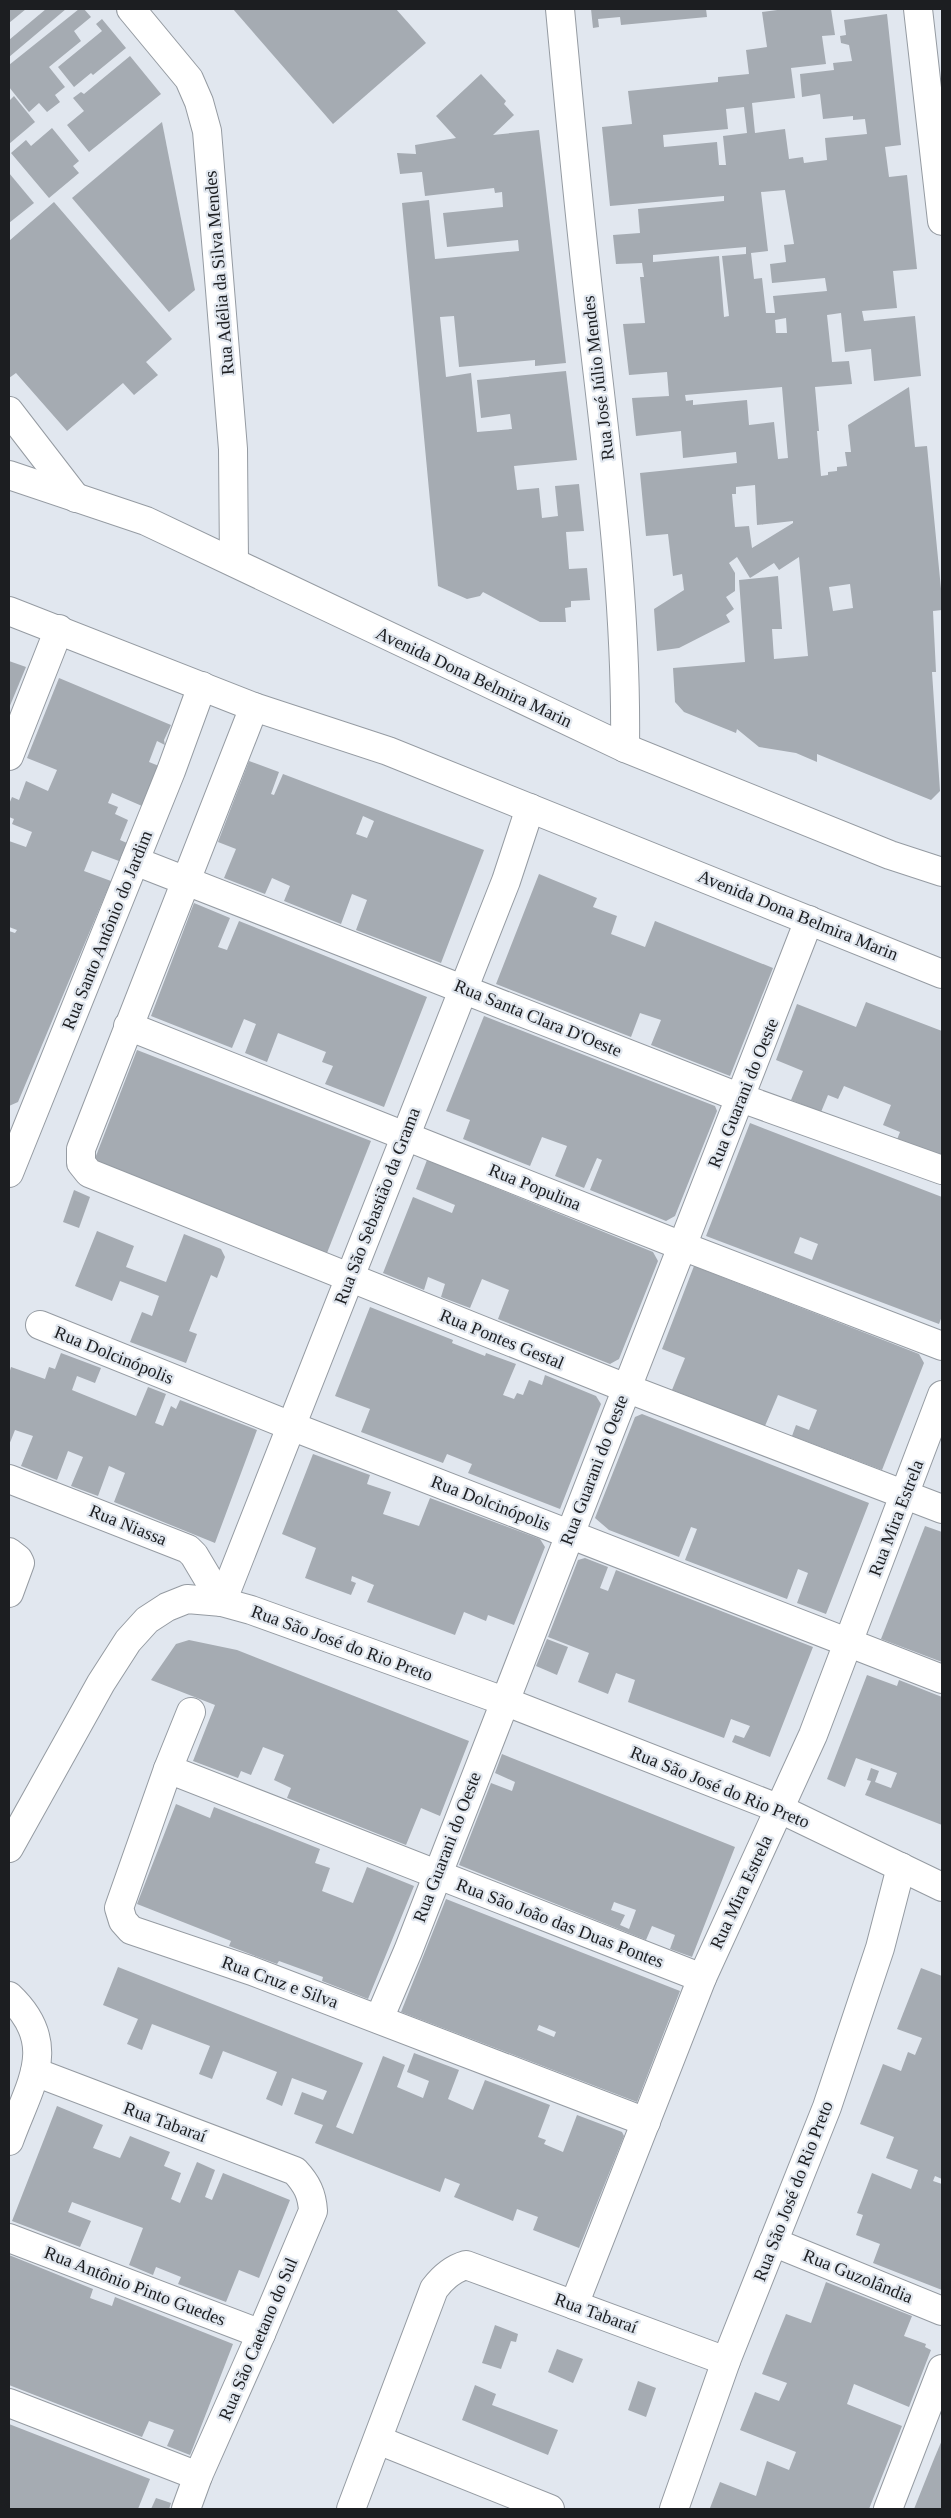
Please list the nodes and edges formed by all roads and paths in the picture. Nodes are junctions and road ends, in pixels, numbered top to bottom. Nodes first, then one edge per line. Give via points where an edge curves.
1 (131, 9) edge
2 (560, 9) edge
3 (918, 9) edge
4 (942, 221) edge
5 (9, 411) edge
6 (17, 482) edge
7 (76, 498) junction
8 (234, 562) junction
9 (9, 611) edge
10 (59, 629) junction
11 (202, 686) junction
12 (254, 707) junction
13 (625, 748) junction
14 (9, 756) edge
15 (530, 808) junction
16 (135, 861) junction
17 (942, 872) edge
18 (185, 881) junction
19 (809, 920) junction
20 (942, 974) edge
21 (464, 989) junction
22 (128, 1026) junction
23 (741, 1098) junction
24 (16, 1134) edge
25 (404, 1136) junction
26 (942, 1170) edge
27 (9, 1173) edge
28 (682, 1246) junction
29 (348, 1278) junction
30 (40, 1325) dead end
31 (942, 1346) edge
32 (626, 1388) junction
33 (942, 1395) edge
34 (291, 1426) junction
35 (9, 1478) edge
36 (905, 1494) junction
37 (942, 1509) edge
38 (570, 1534) junction
39 (9, 1552) edge
40 (9, 1593) edge
41 (222, 1602) junction
42 (849, 1643) junction
43 (942, 1679) edge
44 (504, 1702) junction
45 (191, 1712) dead end
46 (168, 1769) junction
47 (780, 1809) junction
48 (9, 1848) edge
49 (901, 1867) junction
50 (435, 1875) junction
51 (942, 1887) edge
52 (702, 1978) junction
53 (9, 1996) edge
54 (379, 2019) junction
55 (35, 2072) junction
56 (646, 2122) junction
57 (9, 2141) edge
58 (295, 2171) joint
59 (9, 2238) edge
60 (773, 2242) junction
61 (574, 2305) junction
62 (942, 2311) edge
63 (262, 2334) junction
64 (726, 2361) junction
65 (942, 2369) edge
66 (9, 2403) edge
67 (378, 2440) junction
68 (198, 2476) junction
69 (186, 2509) edge
70 (351, 2509) edge
71 (550, 2509) edge
72 (674, 2509) edge
73 (888, 2509) edge

1 - 8 street, Rua Adélia da Silva Mendes via 189,79 207,131 233,449
2 - 13 street, Rua José Júlio Mendes via 585,265 620,565 626,674
3 - 4 street
5 - 7 street
6 - 7 street, Avenida Dona Belmira Marin
7 - 8 street, Avenida Dona Belmira Marin via 146,521
8 - 13 street, Avenida Dona Belmira Marin
9 - 10 street, Avenida Dona Belmira Marin
10 - 11 street, Avenida Dona Belmira Marin
10 - 14 street
11 - 12 street, Avenida Dona Belmira Marin
11 - 16 street, Rua Santo Antônio do Jardim
12 - 15 street, Avenida Dona Belmira Marin via 388,751
12 - 18 street
13 - 17 street, Avenida Dona Belmira Marin via 890,855
15 - 19 street, Avenida Dona Belmira Marin
15 - 21 street, Rua São Sebastião da Grama
16 - 18 street, Rua Santa Clara D'Oeste
16 - 24 street, Rua Santo Antônio do Jardim
18 - 21 street, Rua Santa Clara D'Oeste
18 - 22 street
19 - 20 street, Avenida Dona Belmira Marin
19 - 23 street, Rua Guarani do Oeste
21 - 23 street, Rua Santa Clara D'Oeste
21 - 25 street, Rua São Sebastião da Grama
22 - 25 street, Rua Populina
22 - 29 street, Rua Pontes Gestal via 81,1149 81,1163 89,1173
23 - 26 street, Rua Santa Clara D'Oeste
23 - 28 street, Rua Guarani do Oeste
24 - 27 street, Rua Santo Antônio do Jardim
25 - 28 street, Rua Populina
25 - 29 street, Rua São Sebastião da Grama
28 - 31 street, Rua Populina
28 - 32 street, Rua Guarani do Oeste
29 - 32 street, Rua Pontes Gestal
29 - 34 street, Rua São Sebastião da Grama
30 - 34 street, Rua Dolcinópolis
32 - 36 street, Rua Pontes Gestal
32 - 38 street, Rua Guarani do Oeste
33 - 36 street, Rua Mira Estrela
34 - 38 street, Rua Dolcinópolis
34 - 41 street, Rua São Sebastião da Grama
35 - 41 street, Rua Niassa via 188,1549
36 - 37 street, Rua Pontes Gestal
36 - 42 street, Rua Mira Estrela
38 - 42 street, Rua Dolcinópolis
38 - 44 street, Rua Guarani do Oeste
39 - 40 street via 20,1563
41 - 44 street, Rua São José do Rio Preto
41 - 48 street, Rua São José do Rio Preto via 187,1599 147,1620 134,1634 102,1683
42 - 43 street, Rua Dolcinópolis
42 - 47 street, Rua Mira Estrela
44 - 47 street, Rua São José do Rio Preto
44 - 50 street, Rua Guarani do Oeste
45 - 46 street, Rua Cruz e Silva
46 - 50 street, Rua São João das Duas Pontes
46 - 54 street, Rua Cruz e Silva via 119,1908 123,1921 131,1930
47 - 49 street, Rua São José do Rio Preto
47 - 52 street, Rua Mira Estrela
49 - 51 street
49 - 60 street, Rua São José do Rio Preto via 880,1948 827,2107
50 - 52 street, Rua São João das Duas Pontes
50 - 54 street, Rua Guarani do Oeste
52 - 56 street, Rua Mira Estrela
53 - 55 street via 25,2012 35,2034 39,2056
54 - 56 street, Rua Cruz e Silva
55 - 57 street
55 - 58 street, Rua Tabaraí
56 - 61 street, Rua Mira Estrela
58 - 63 street, Rua São Caetano do Sul via 312,2195 313,2211
59 - 63 street, Rua Antônio Pinto Guedes
60 - 62 street, Rua Guzolândia
60 - 64 street, Rua São José do Rio Preto
61 - 64 street, Rua Tabaraí
61 - 67 street, Rua Tabaraí via 466,2265 444,2276 434,2289
63 - 68 street, Rua São Caetano do Sul
64 - 72 street, Rua São José do Rio Preto
65 - 73 street
66 - 68 street
67 - 70 street
67 - 71 street
68 - 69 street, Rua São Caetano do Sul

